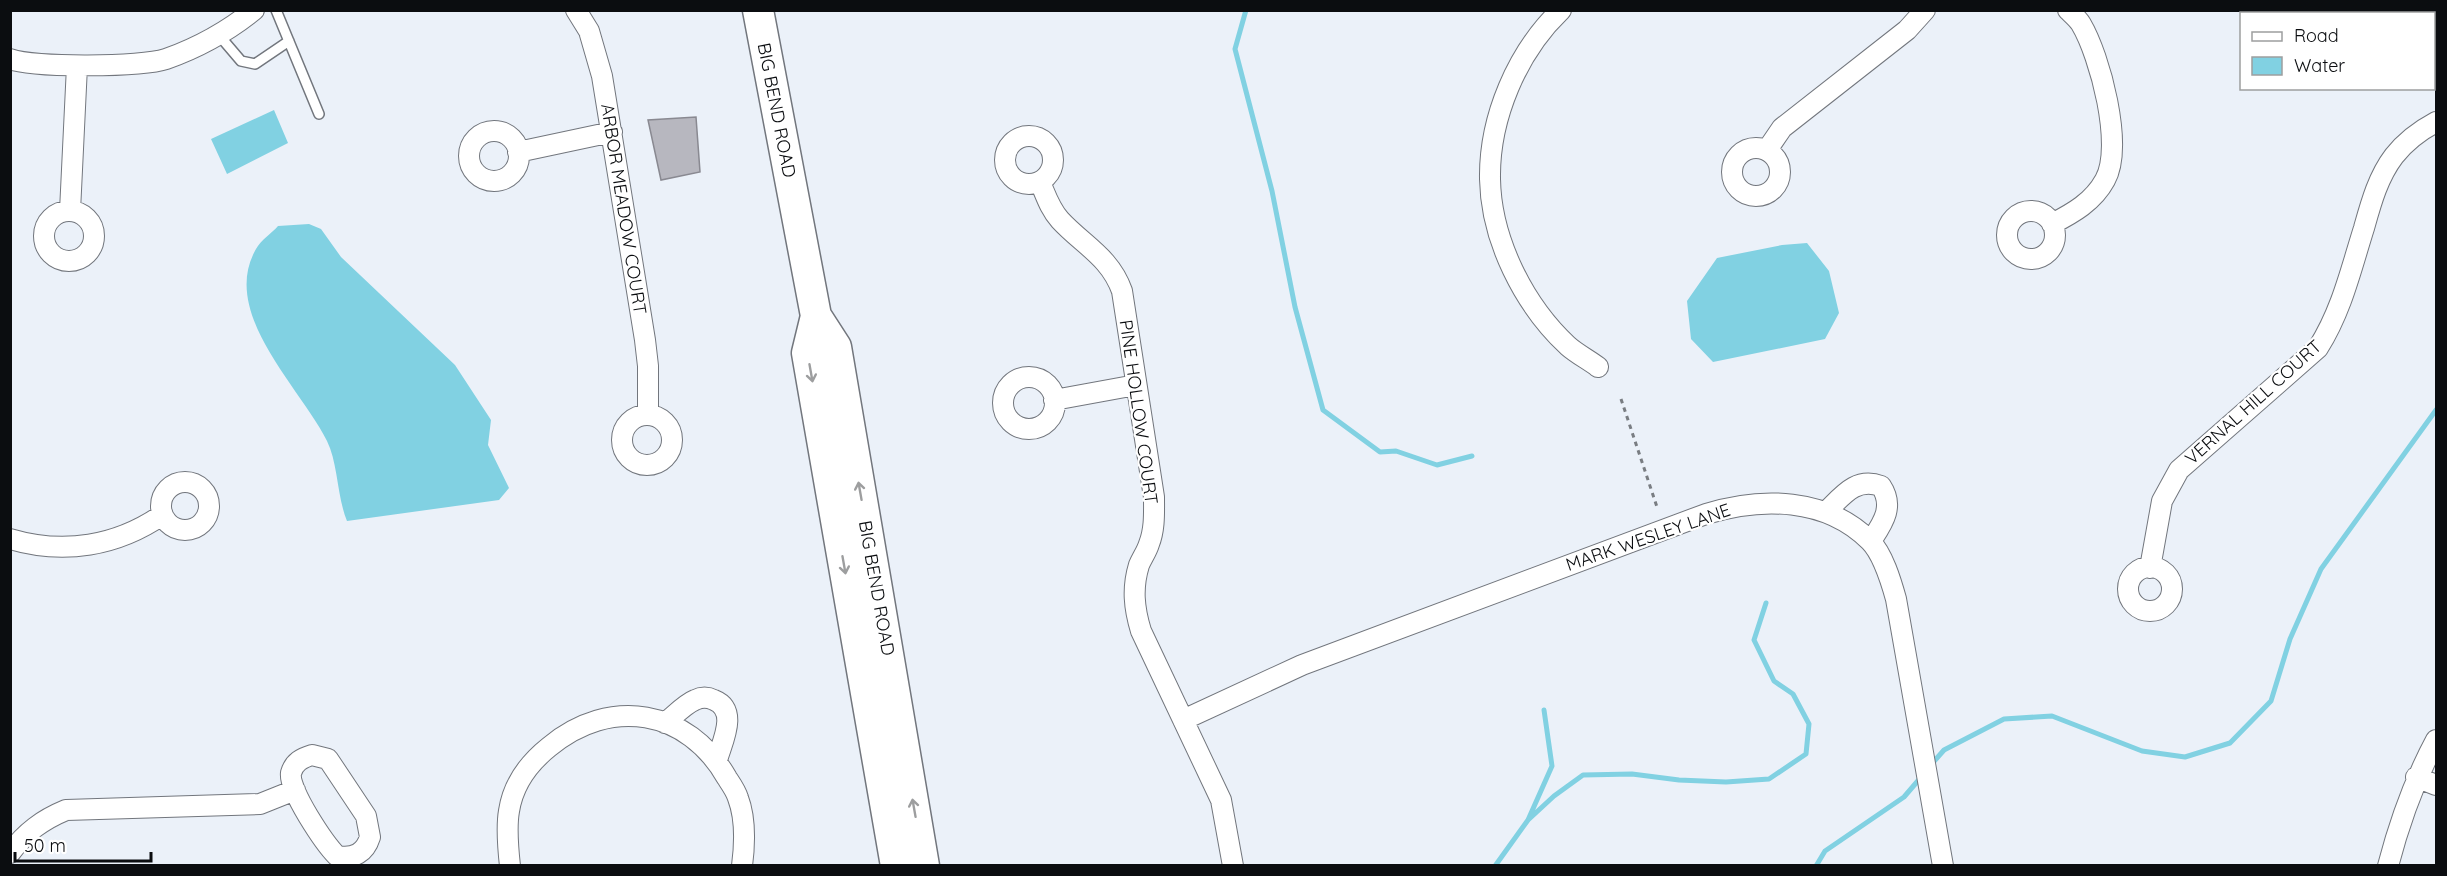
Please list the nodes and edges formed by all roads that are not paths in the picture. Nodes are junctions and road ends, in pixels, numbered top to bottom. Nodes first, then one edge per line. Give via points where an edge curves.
1 (254, 10) edge
2 (276, 10) edge
3 (576, 10) edge
4 (758, 10) edge
5 (1561, 10) edge
6 (1925, 10) edge
7 (2068, 10) edge
8 (218, 34) junction
9 (289, 41) junction
10 (10, 59) edge
11 (77, 66) junction
12 (319, 114) dead end
13 (2436, 122) edge
14 (612, 132) junction
15 (1767, 150) dead end
16 (518, 152) dead end
17 (1040, 182) dead end
18 (70, 211) dead end
19 (2052, 224) dead end
20 (816, 316) junction
21 (1598, 367) dead end
22 (1136, 385) junction
23 (1054, 400) dead end
24 (648, 414) dead end
25 (1826, 512) junction
26 (162, 515) dead end
27 (10, 539) edge
28 (1871, 542) junction
29 (2150, 568) dead end
30 (1183, 720) junction
31 (665, 723) junction
32 (2436, 740) edge
33 (717, 760) junction
34 (2416, 777) junction
35 (2436, 786) edge
36 (295, 790) junction
37 (10, 853) edge
38 (510, 866) edge
39 (742, 866) edge
40 (896, 866) edge
41 (924, 866) edge
42 (1233, 866) edge
43 (1942, 866) edge
44 (2388, 866) edge

1 - 8 street
2 - 9 lane
3 - 14 street, ARBOR MEADOW COURT via 598,57
4 - 20 main road, BIG BEND ROAD
5 - 21 street via 1522,58 1496,128 1490,179 1494,216 1514,273 1539,313 1569,346
6 - 15 street via 1907,30 1782,128
7 - 19 street via 2080,22 2101,72 2111,124 2110,164 2097,192 2080,209
8 - 9 lane via 241,61 255,64
8 - 11 street via 163,60
9 - 12 lane
10 - 11 street
11 - 18 street
13 - 29 street, VERNAL HILL COURT via 2394,155 2382,175 2341,304 2318,348 2179,470 2162,501
14 - 16 street
14 - 24 street, ARBOR MEADOW COURT via 645,340
17 - 22 street, PINE HOLLOW COURT via 1060,220 1116,275 1122,291
20 -> 40 main road, BIG BEND ROAD via 807,353
41 -> 20 main road, BIG BEND ROAD via 836,347
22 - 23 street
22 - 30 street, PINE HOLLOW COURT via 1154,496 1150,543 1134,588 1135,610
25 - 28 street, MARK WESLEY LANE
25 - 28 street via 1853,486 1881,486 1888,511
25 - 30 street, MARK WESLEY LANE via 1773,503 1730,506 1302,665
26 - 27 street via 141,529 88,546 34,546
28 - 43 street via 1896,599
30 - 42 street, PINE HOLLOW COURT via 1221,800
31 - 33 street via 689,733
31 - 33 street via 694,700 718,701 728,720
31 - 38 street via 631,715 593,720 536,757 517,784 509,811
32 - 34 street
33 - 39 street via 738,797 744,826
34 - 35 street
34 - 44 street
36 - 36 street via 327,846 337,856 362,852 370,837 368,822 328,759 312,755 299,760 291,775
36 - 37 street via 260,804 66,810 46,818 23,835

